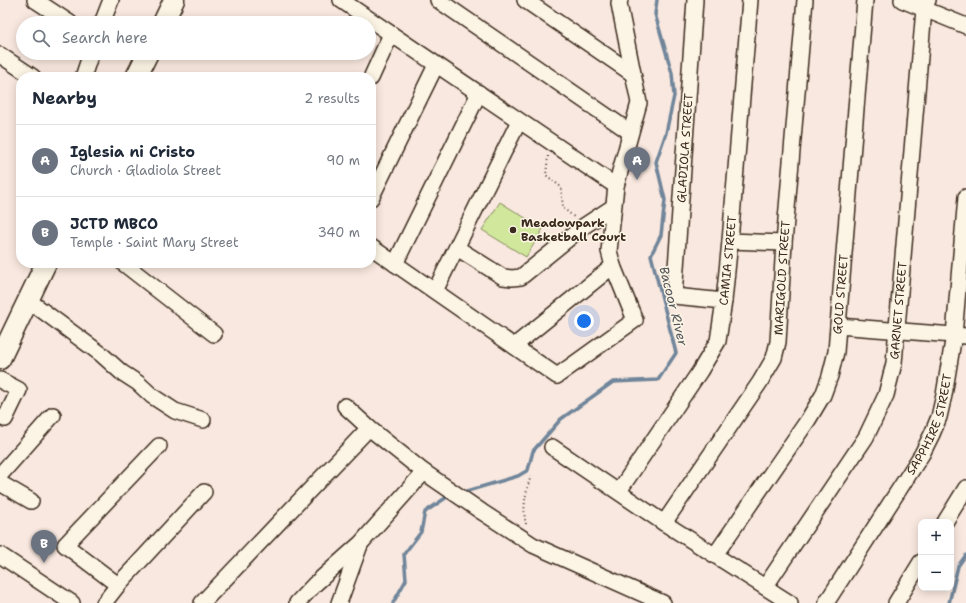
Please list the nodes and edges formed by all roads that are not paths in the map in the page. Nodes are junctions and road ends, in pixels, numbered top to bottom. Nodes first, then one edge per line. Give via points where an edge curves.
1 (111, 0) edge
2 (174, 0) edge
3 (341, 0) edge
4 (438, 0) edge
5 (525, 0) edge
6 (695, 0) edge
7 (750, 0) edge
8 (805, 0) edge
9 (865, 0) edge
10 (902, 0) edge
11 (37, 1) edge
12 (618, 1) edge
13 (926, 5) edge
14 (60, 16) edge
15 (105, 16) edge
16 (166, 16) edge
17 (365, 16) edge
18 (376, 24) edge
19 (966, 26) edge
20 (391, 34) junction
21 (0, 55) edge
22 (89, 60) edge
23 (144, 60) edge
24 (436, 65) junction
25 (26, 72) edge
26 (85, 72) edge
27 (138, 72) edge
28 (374, 72) edge
29 (633, 74) junction
30 (479, 94) junction
31 (519, 121) junction
32 (630, 132) junction
33 (616, 186) junction
34 (376, 188) edge
35 (966, 197) edge
36 (613, 207) junction
37 (730, 241) junction
38 (784, 243) junction
39 (457, 248) junction
40 (376, 251) edge
41 (395, 264) junction
42 (613, 266) junction
43 (44, 268) edge
44 (129, 268) edge
45 (435, 291) junction
46 (28, 300) junction
47 (724, 301) junction
48 (838, 326) junction
49 (897, 330) junction
50 (214, 334) dead end
51 (960, 336) edge
52 (514, 346) junction
53 (0, 358) edge
54 (0, 380) edge
55 (345, 406) dead end
56 (53, 415) dead end
57 (0, 417) edge
58 (203, 420) dead end
59 (369, 428) junction
60 (159, 446) dead end
61 (552, 447) dead end
62 (424, 472) junction
63 (0, 475) edge
64 (0, 483) edge
65 (966, 488) edge
66 (619, 491) junction
67 (204, 492) dead end
68 (31, 501) dead end
69 (947, 519) edge
70 (664, 523) junction
71 (361, 542) junction
72 (0, 555) edge
73 (715, 555) junction
74 (918, 567) edge
75 (118, 585) junction
76 (765, 587) junction
77 (72, 603) edge
78 (104, 603) edge
79 (202, 603) edge
80 (297, 603) edge
81 (339, 603) edge
82 (663, 603) edge
83 (790, 603) edge
84 (826, 603) edge
85 (896, 603) edge

1 - 15 street
2 - 16 main road
3 - 17 street
4 - 32 street
5 - 29 street
6 - 47 street, GLADIOLA STREET via 674,296
7 - 37 street, CAMIA STREET
8 - 38 street, MARIGOLD STREET
9 - 48 street, GOLD STREET
10 - 13 street
11 - 14 street
12 - 29 street
13 - 19 street
13 - 49 street, GARNET STREET
18 - 20 street
20 - 24 street
20 - 28 street
21 - 25 street
22 - 26 street
23 - 27 main road
24 - 30 street
24 - 34 street
29 - 32 street via 639,108
30 - 31 street
30 - 41 street
31 - 33 street
31 - 39 street
32 - 33 street
33 - 36 street
35 - 51 street, SAPPHIRE STREET
36 - 39 street via 584,226 521,277 503,277
36 - 42 street via 609,251
37 - 38 street
37 - 47 street, CAMIA STREET
38 - 70 street, MARIGOLD STREET via 778,342 774,358
39 - 45 street
40 - 41 street
41 - 45 street
42 - 52 street
42 - 52 street via 635,320 557,376
43 - 46 main road
44 - 50 street
45 - 52 street
46 - 53 main road
46 - 58 street via 152,396 174,411
47 - 66 street, CAMIA STREET via 718,341
48 - 49 street
48 - 73 street, GOLD STREET via 836,352 823,395
49 - 51 street
49 - 76 street, GARNET STREET via 894,364 878,414 866,437
51 - 84 street, SAPPHIRE STREET via 939,417 922,454
54 - 57 street via 19,390 5,418
55 - 59 street
56 - 63 street
59 - 62 street
59 - 79 street
60 - 75 street via 65,545
61 - 66 street
62 - 71 street
62 - 82 street via 533,545
64 - 68 street
65 - 69 street
66 - 70 street
67 - 75 street
70 - 73 street
71 - 80 street
71 - 81 street
72 - 77 street
73 - 76 street
74 - 85 street
75 - 78 street
76 - 83 street

